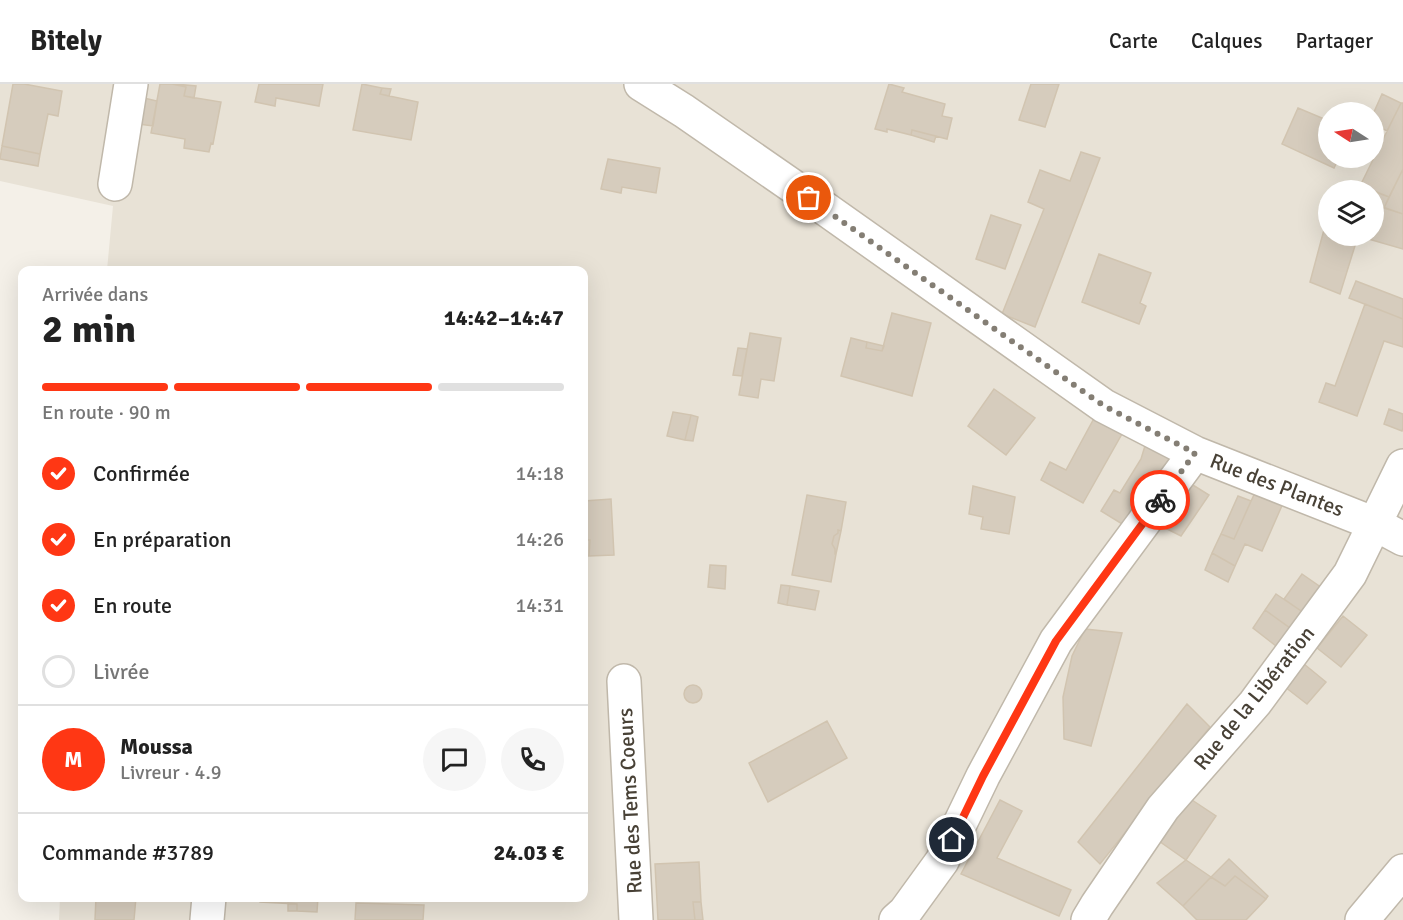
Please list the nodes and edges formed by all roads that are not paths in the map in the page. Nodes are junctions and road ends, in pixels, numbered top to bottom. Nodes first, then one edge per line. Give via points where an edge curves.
1 (131, 84) edge
2 (641, 84) edge
3 (115, 184) dead end
4 (1195, 453) junction
5 (1403, 466) edge
6 (1375, 524) junction
7 (1403, 539) edge
8 (624, 681) dead end
9 (1403, 871) edge
10 (209, 902) edge
11 (207, 920) edge
12 (636, 920) edge
13 (896, 920) edge
14 (1088, 920) edge
15 (1362, 920) edge

1 - 3 street
2 - 4 street, Rue des Plantes via 818,203 1104,406
4 - 6 street, Rue des Plantes
4 - 13 street via 1056,641 942,861
5 - 6 street, Rue de la Libération
6 - 7 street, Rue des Plantes
6 - 14 street, Rue de la Libération via 1350,574 1255,703 1163,808
8 - 12 street, Rue des Tems Coeurs
9 - 15 street
10 - 11 street

